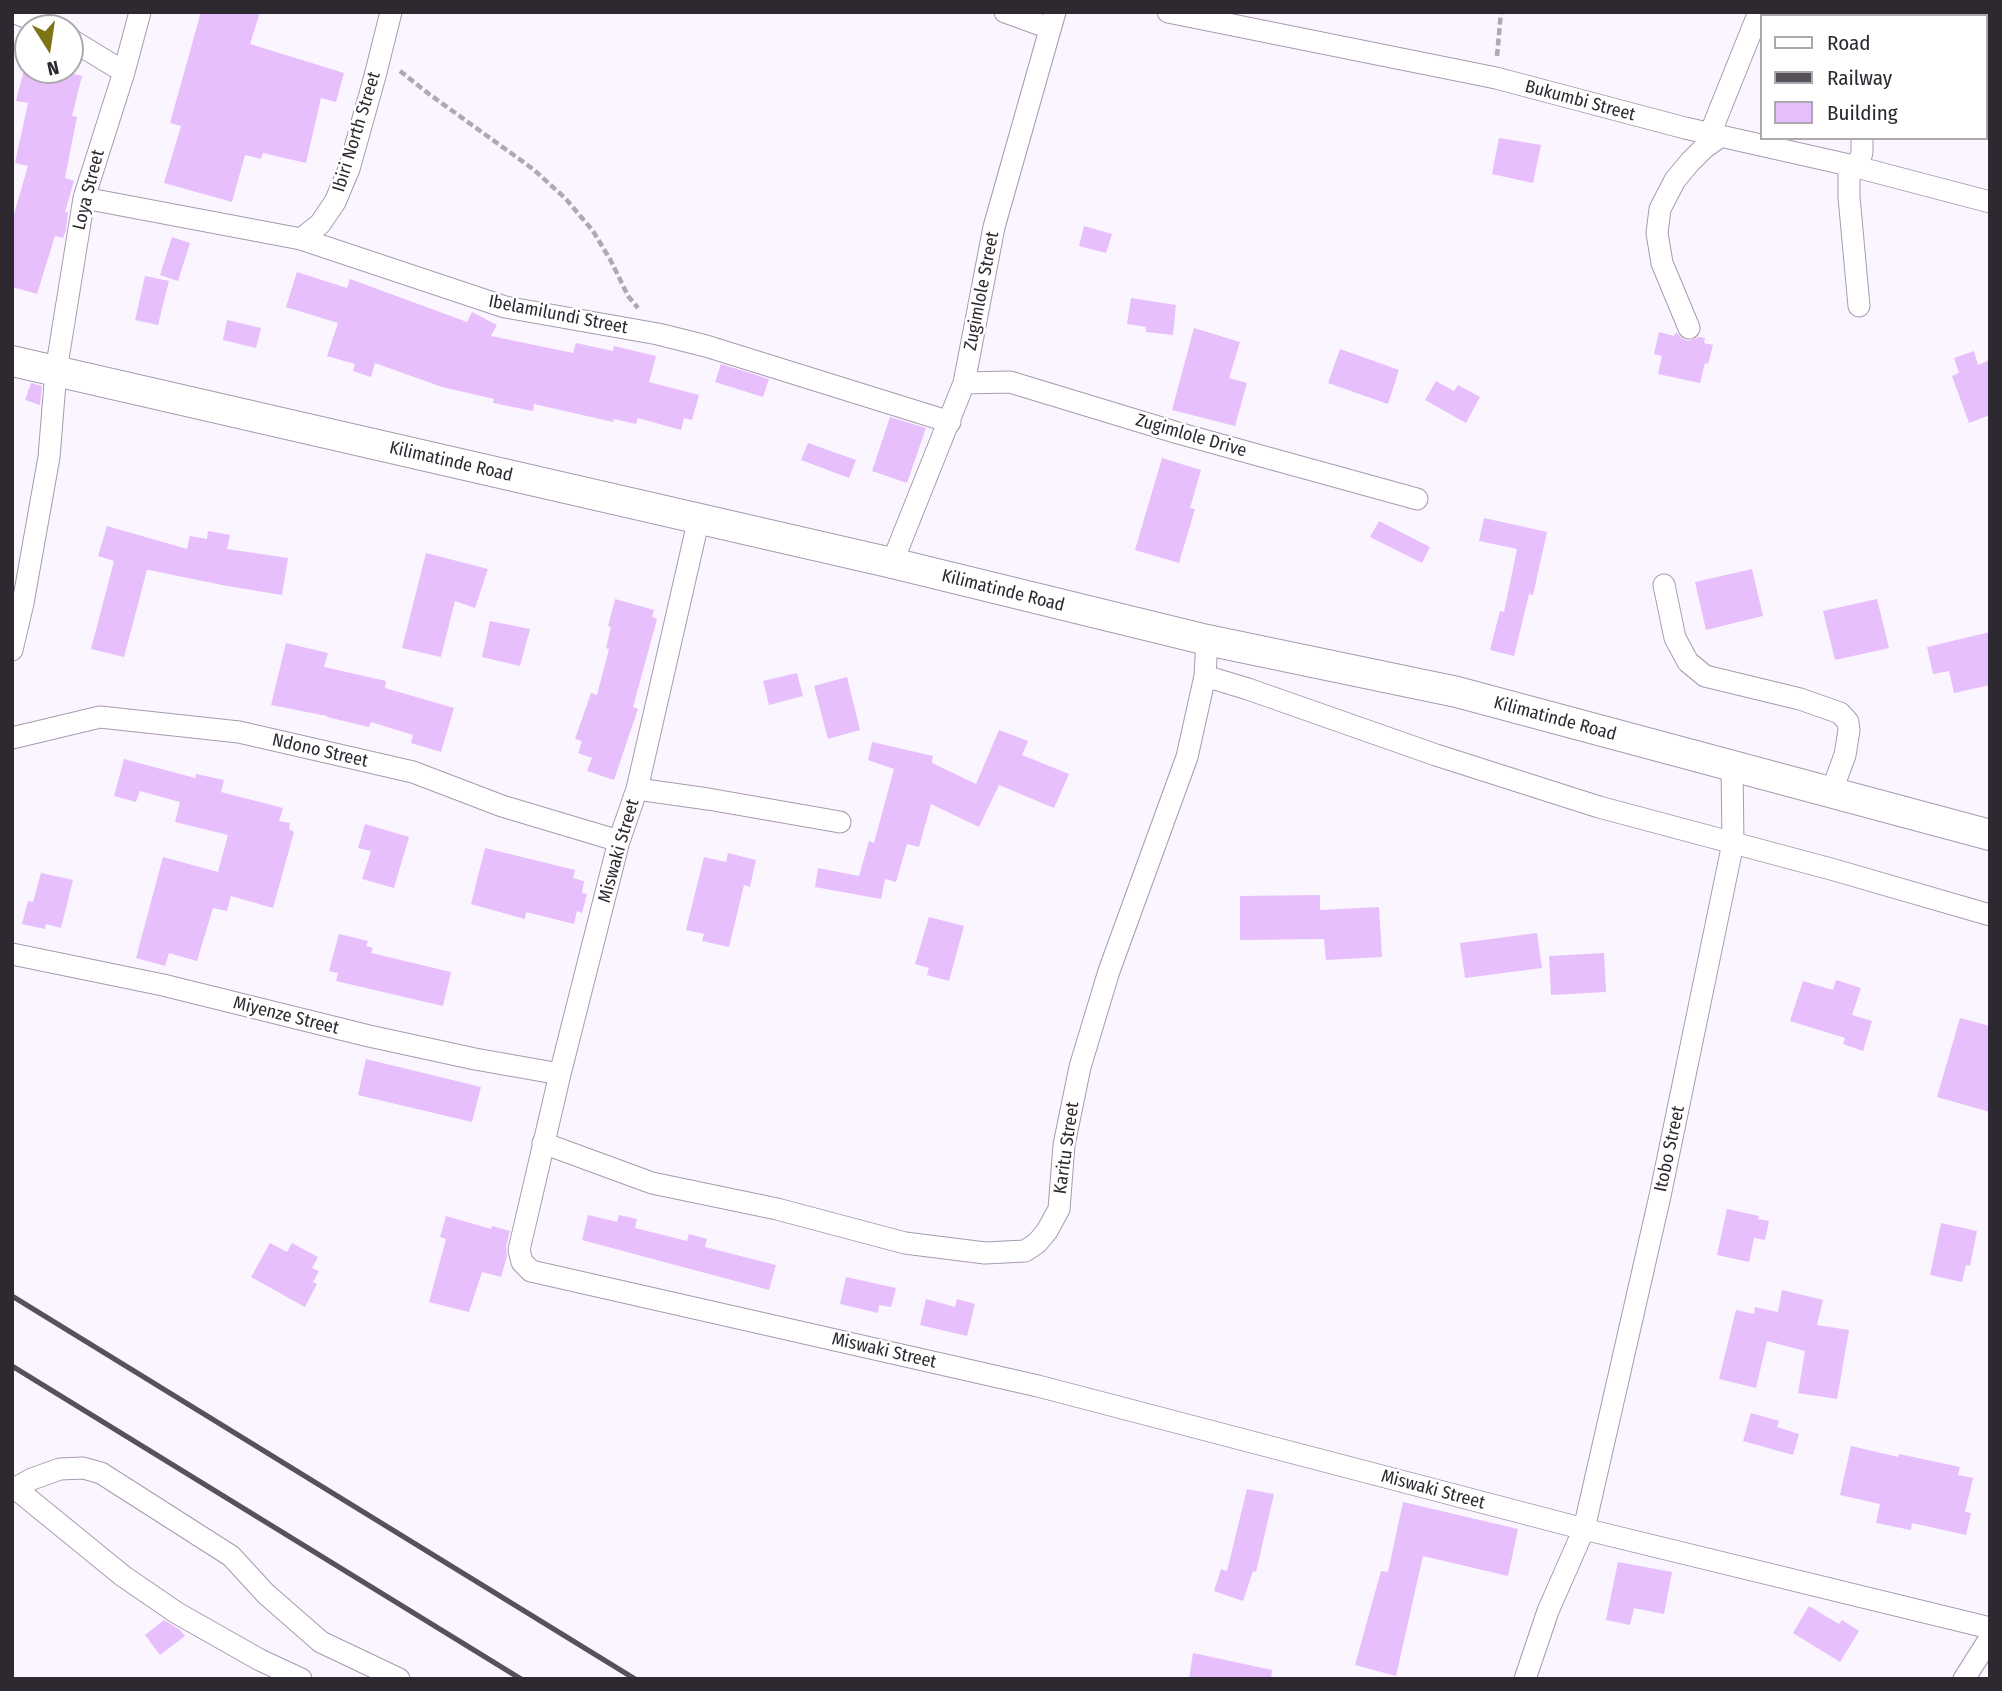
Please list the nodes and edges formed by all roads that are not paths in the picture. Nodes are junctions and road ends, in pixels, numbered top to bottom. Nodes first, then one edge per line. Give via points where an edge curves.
1 (140, 12) edge
2 (391, 12) edge
3 (1005, 12) edge
4 (1168, 12) edge
5 (1759, 12) edge
6 (1052, 20) edge
7 (84, 48) edge
8 (124, 72) junction
9 (1716, 135) junction
10 (1862, 140) edge
11 (1854, 167) junction
12 (84, 198) junction
13 (1990, 202) edge
14 (301, 239) junction
15 (1859, 306) dead end
16 (1689, 328) dead end
17 (12, 361) edge
18 (56, 371) junction
19 (964, 383) junction
20 (950, 422) junction
21 (1417, 499) dead end
22 (699, 519) junction
23 (892, 564) junction
24 (1664, 585) dead end
25 (1207, 640) junction
26 (12, 650) edge
27 (1205, 676) junction
28 (12, 738) edge
29 (1732, 766) junction
30 (637, 789) junction
31 (1831, 793) junction
32 (840, 822) dead end
33 (1990, 835) edge
34 (619, 841) junction
35 (1733, 843) junction
36 (1990, 915) edge
37 (12, 954) edge
38 (560, 1074) junction
39 (543, 1143) junction
40 (13, 1489) edge
41 (1584, 1529) junction
42 (1990, 1628) edge
43 (1990, 1638) edge
44 (301, 1679) edge
45 (399, 1679) edge
46 (1525, 1679) edge
47 (1964, 1679) edge

1 - 8 street, Loya Street
2 - 14 street, Ibiri North Street via 349,169 320,224
3 - 6 street
4 - 9 street, Bukumbi Street via 1496,78
5 - 9 street
6 - 19 street, Zugimlole Street via 994,227
7 - 8 street
8 - 12 street, Loya Street
9 - 11 street, Bukumbi Street
9 - 16 street via 1675,180 1660,209 1657,233 1662,264
10 - 11 street
11 - 13 street, Bukumbi Street
11 - 15 street via 1849,197
12 - 14 street, Ibelamilundi Street
12 - 18 street, Loya Street
14 - 20 street, Ibelamilundi Street via 505,307 706,346
17 - 18 main road, Kilimatinde Road
18 - 22 main road, Kilimatinde Road
18 - 26 street, Loya Street via 49,457
19 - 20 street, Zugimlole Street
19 - 21 street, Zugimlole Drive via 1010,382
20 - 23 street, Zugimlole Street
22 - 23 main road, Kilimatinde Road
22 - 30 street, Miswaki Street
23 - 25 main road, Kilimatinde Road
24 - 31 street via 1675,638 1688,662 1705,676 1800,699 1840,713 1848,722 1845,755
25 - 27 street, Karitu Street
25 - 29 main road, Kilimatinde Road via 1457,692
27 - 35 street via 1599,807
27 - 39 street, Karitu Street via 1186,757 1080,1066 1063,1145 1059,1209 1038,1243 1025,1251 985,1253 905,1243 777,1209 652,1183
28 - 34 street, Ndono Street via 100,717 239,732 413,772 502,806
29 - 31 main road, Kilimatinde Road
29 - 35 street, Itobo Street
30 - 32 street
30 - 34 street, Miswaki Street
31 - 33 main road, Kilimatinde Road
34 - 38 street, Miswaki Street
35 - 36 street
35 - 41 street, Itobo Street via 1660,1196
37 - 38 street, Miyenze Street via 163,985 369,1036
38 - 39 street, Miswaki Street
39 - 41 street, Miswaki Street via 519,1250 531,1271 1038,1386
40 - 44 street via 177,1613
40 - 45 street via 60,1469 101,1473 231,1556 321,1642
41 - 42 street, Miswaki Street
41 - 46 street, Itobo Street
43 - 47 street

